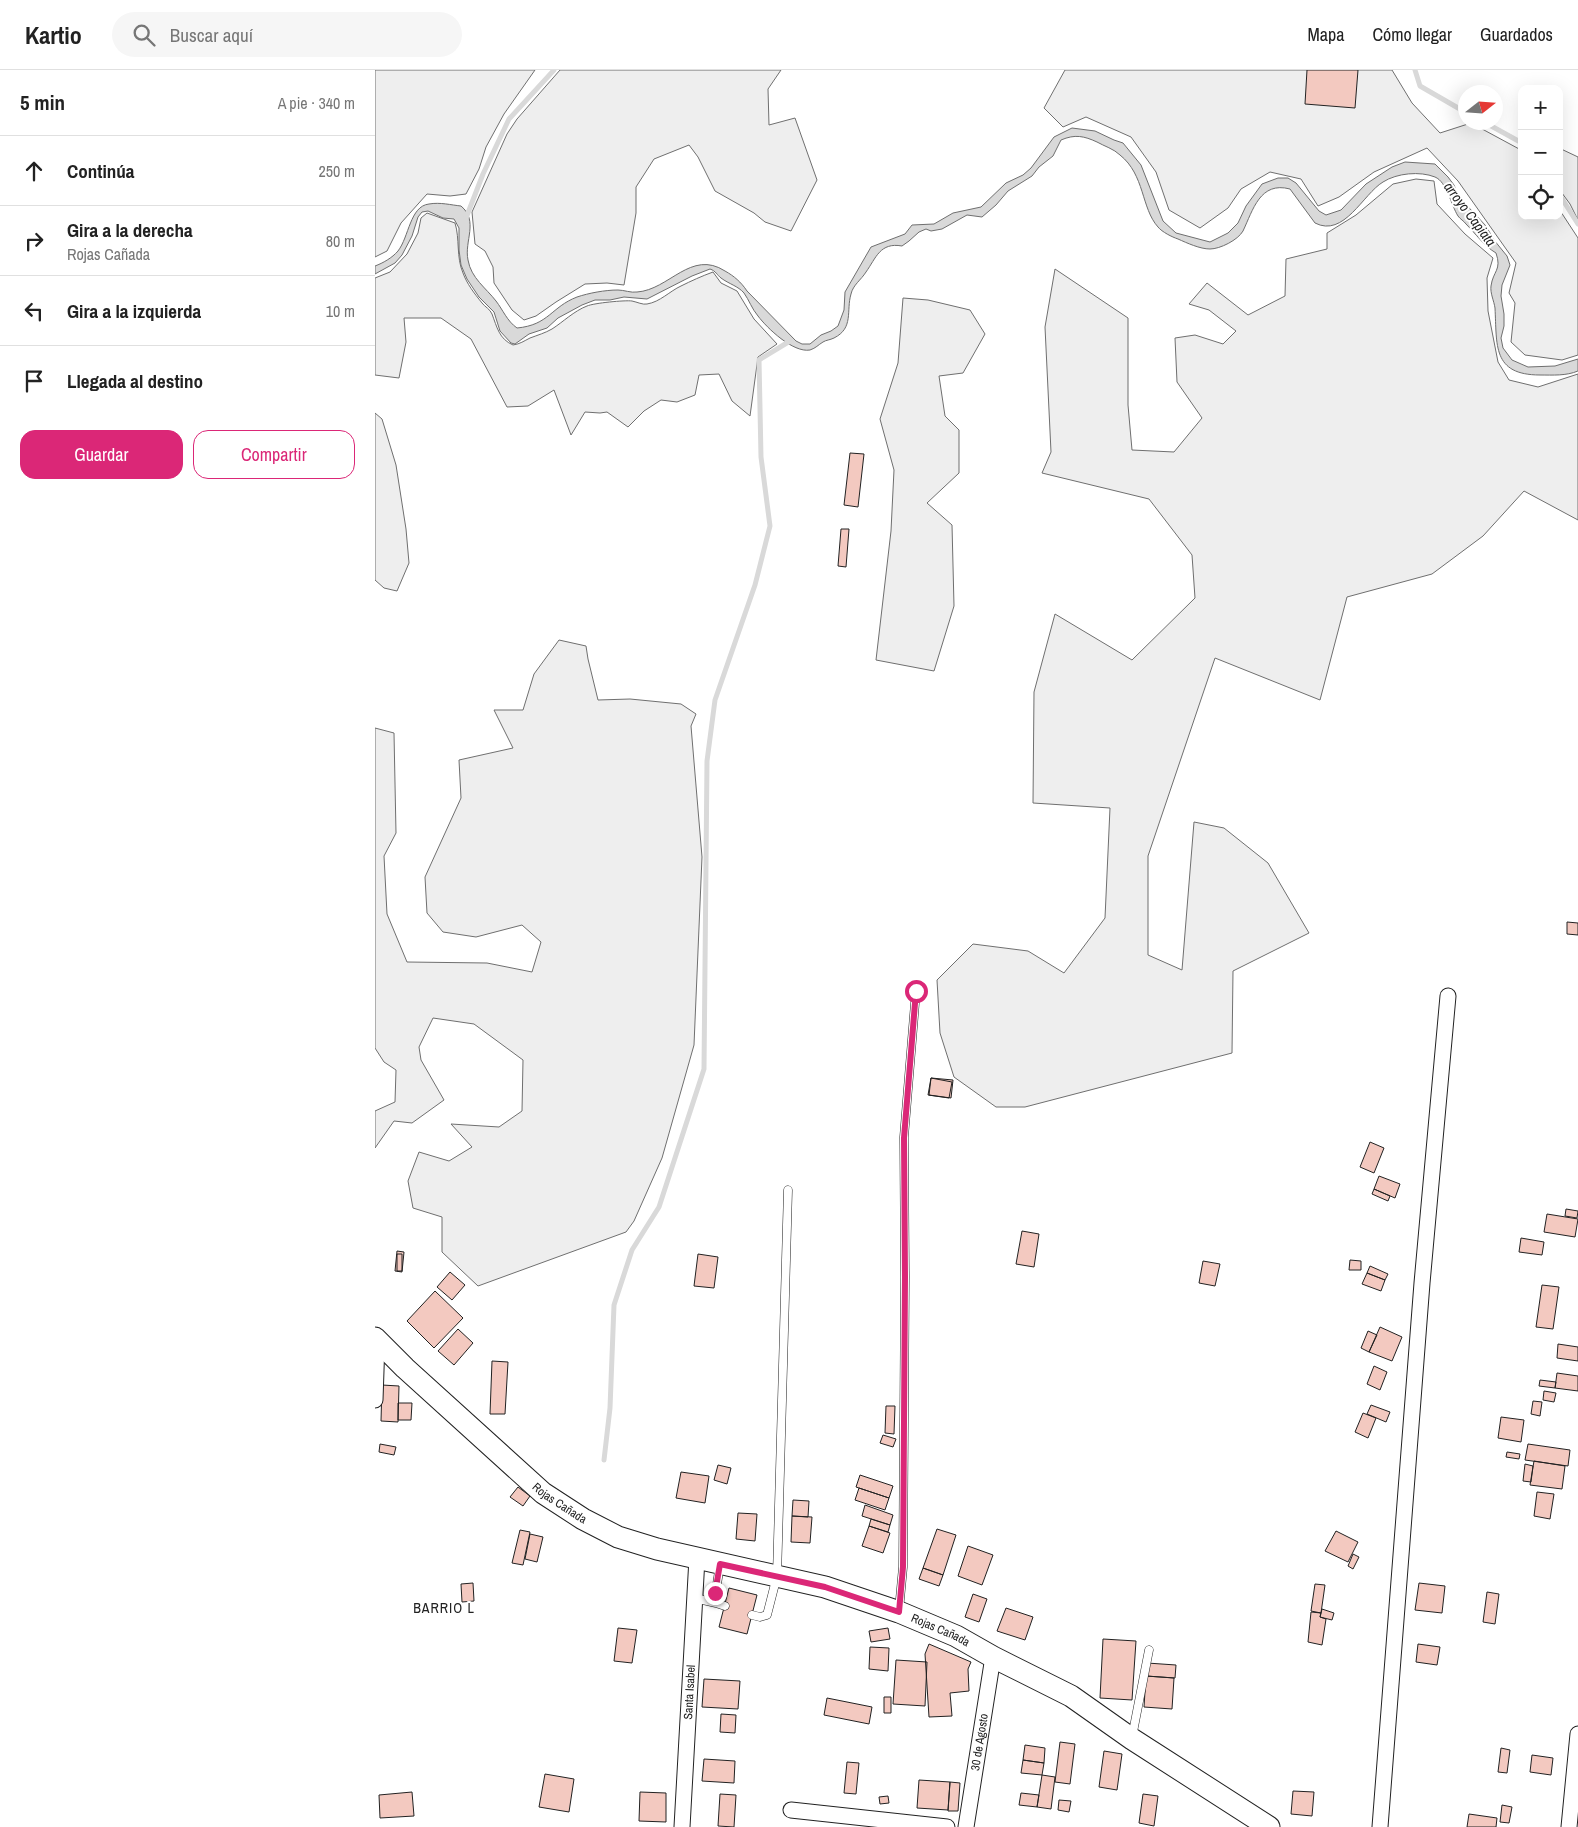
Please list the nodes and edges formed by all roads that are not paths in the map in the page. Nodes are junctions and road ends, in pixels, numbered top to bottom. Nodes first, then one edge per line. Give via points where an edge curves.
1 (916, 991) dead end
2 (1448, 996) dead end
3 (788, 1190) dead end
4 (376, 1339) edge
5 (375, 1400) edge
6 (697, 1558) junction
7 (720, 1564) junction
8 (777, 1576) junction
9 (694, 1598) junction
10 (716, 1603) junction
11 (725, 1606) dead end
12 (899, 1612) junction
13 (752, 1615) dead end
14 (1149, 1650) dead end
15 (993, 1657) junction
16 (1578, 1734) edge
17 (1132, 1739) junction
18 (791, 1810) dead end
19 (682, 1827) edge
20 (947, 1827) edge
21 (966, 1827) edge
22 (1269, 1827) edge
23 (1381, 1827) edge
24 (1569, 1827) edge

1 - 12 lane via 904,1138 903,1547
2 - 23 street via 1422,1283
3 - 8 lane
4 - 5 street
4 - 6 main road, Rojas Cañada via 543,1493 619,1537
6 - 7 main road, Rojas Cañada
6 - 9 street, Santa Isabel
7 - 8 main road, Rojas Cañada
7 - 10 lane
8 - 12 main road, Rojas Cañada via 825,1587
8 - 13 lane via 767,1615
9 - 10 lane
9 - 19 street, Santa Isabel
10 - 11 lane
12 - 15 main road, Rojas Cañada via 957,1636
14 - 17 lane
15 - 17 main road, Rojas Cañada via 1071,1696
15 - 21 street, 30 de Agosto
16 - 24 street
17 - 22 main road, Rojas Cañada
18 - 20 street

